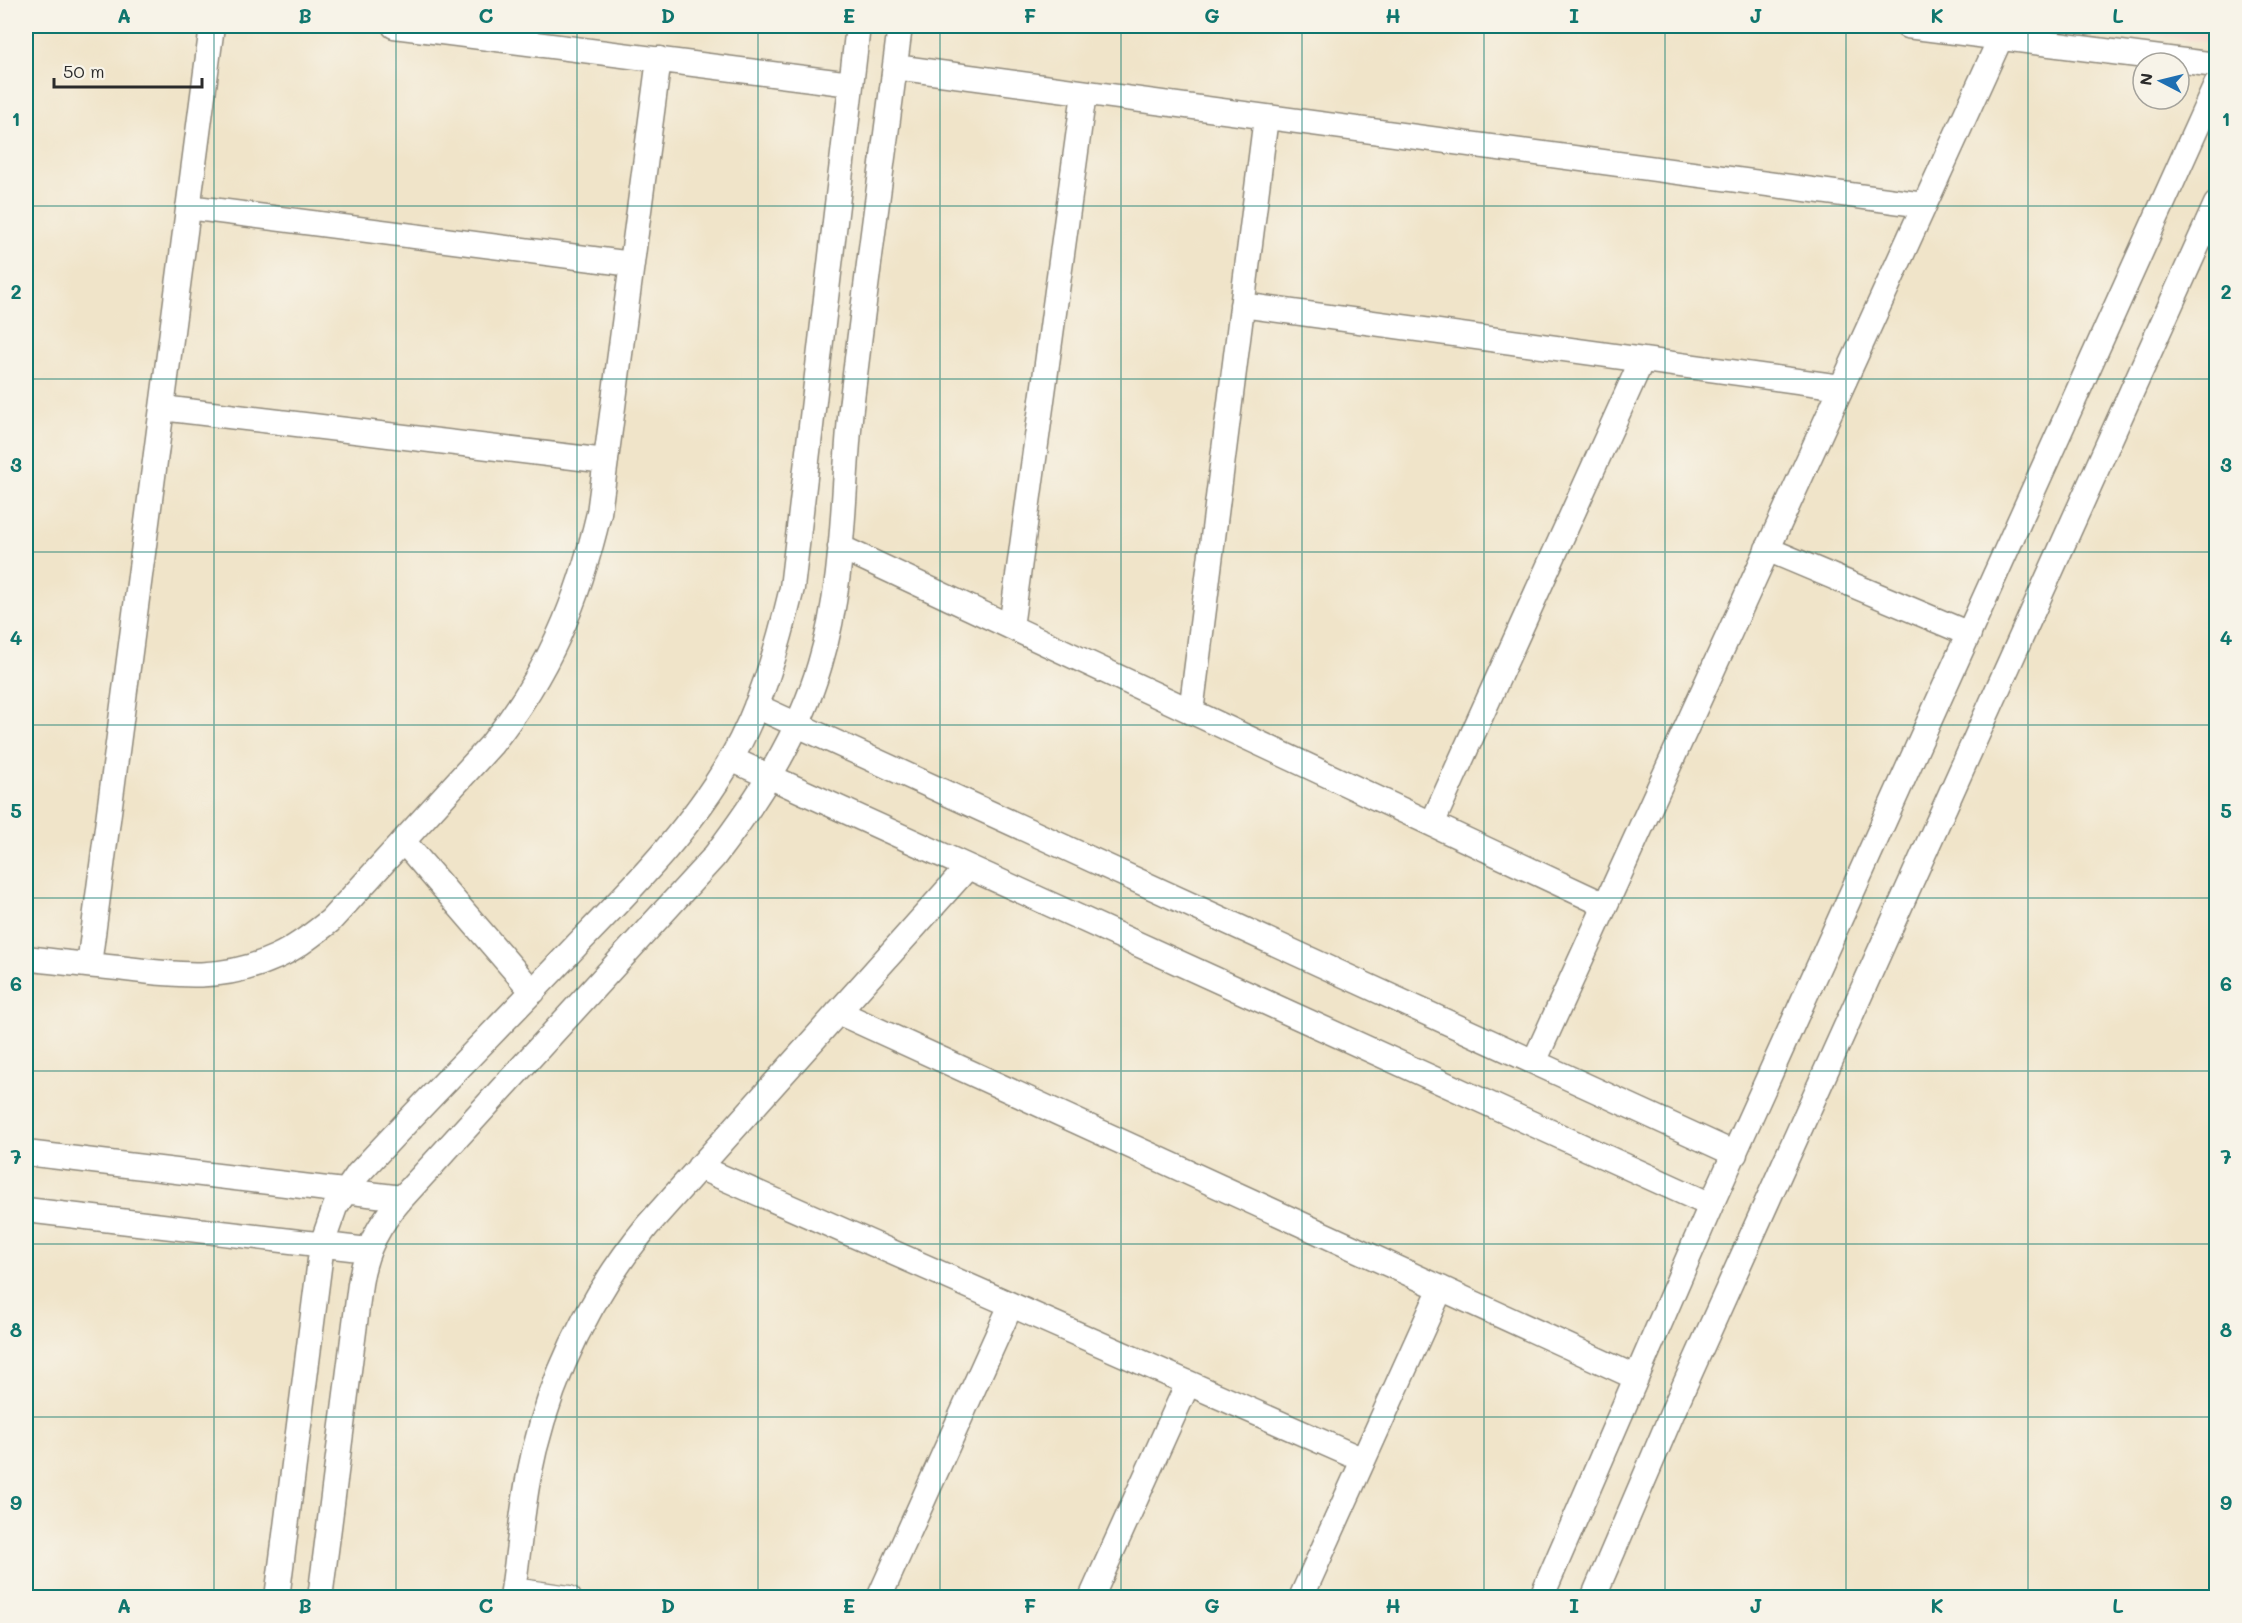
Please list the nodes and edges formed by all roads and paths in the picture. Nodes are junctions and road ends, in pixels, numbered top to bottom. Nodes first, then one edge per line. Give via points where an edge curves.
1 (212, 26) edge
2 (394, 26) edge
3 (858, 26) edge
4 (900, 26) edge
5 (1907, 26) edge
6 (2001, 37) junction
7 (659, 60) junction
8 (2217, 65) edge
9 (895, 67) junction
10 (851, 84) junction
11 (2217, 85) edge
12 (1084, 93) junction
13 (1266, 117) junction
14 (2217, 204) edge
15 (1923, 206) junction
16 (188, 207) junction
17 (632, 264) junction
18 (1242, 305) junction
19 (1642, 360) junction
20 (1841, 387) junction
21 (162, 408) junction
22 (606, 461) junction
23 (840, 547) junction
24 (1767, 549) junction
25 (1011, 627) junction
26 (1969, 634) junction
27 (756, 706) junction
28 (1191, 712) junction
29 (797, 725) junction
30 (731, 759) junction
31 (769, 777) junction
32 (1432, 824) junction
33 (403, 841) junction
34 (968, 867) junction
35 (1605, 905) junction
36 (26, 958) edge
37 (89, 965) junction
38 (533, 992) junction
39 (838, 1012) junction
40 (1534, 1062) junction
41 (26, 1153) edge
42 (1736, 1154) junction
43 (699, 1167) junction
44 (345, 1191) junction
45 (402, 1198) junction
46 (1711, 1205) junction
47 (26, 1210) edge
48 (322, 1245) junction
49 (368, 1250) junction
50 (1441, 1288) junction
51 (1011, 1305) junction
52 (1635, 1377) junction
53 (1188, 1383) junction
54 (1363, 1461) junction
55 (513, 1594) edge
56 (277, 1598) edge
57 (320, 1598) edge
58 (569, 1598) edge
59 (879, 1598) edge
60 (1090, 1598) edge
61 (1301, 1598) edge
62 (1541, 1598) edge
63 (1593, 1598) edge

1 - 16 street
2 - 7 street
3 - 10 street
4 - 9 street
5 - 6 street
6 - 8 street
6 - 15 street
7 - 10 street
7 - 17 street
9 - 12 street
9 - 23 street via 851,410
10 - 27 street via 792,588 778,646
11 - 26 street
12 - 13 street
12 - 25 street
13 - 15 street
13 - 18 street
14 - 63 street via 1677,1402
15 - 20 street
16 - 17 street
16 - 21 street
17 - 22 street
18 - 19 street
18 - 28 street
19 - 20 street
19 - 32 street
20 - 24 street
21 - 22 street
21 - 37 street
22 - 33 street via 587,564 552,652 497,738
23 - 25 street
23 - 29 street via 834,602 820,664
24 - 26 street
24 - 35 street
25 - 28 street
26 - 42 street
27 - 29 street
27 - 30 street
28 - 32 street
29 - 31 street
29 - 40 street
30 - 31 street
30 - 38 street via 687,825
31 - 34 street
31 - 45 street via 713,858
32 - 35 street
33 - 37 street via 330,921 277,957 248,968 184,976
33 - 38 street
34 - 39 street
34 - 46 street
35 - 40 street
36 - 37 street
38 - 44 street
39 - 43 street
39 - 50 street
40 - 42 street
41 - 44 street
42 - 46 street
43 - 51 street
43 - 55 street via 610,1274 558,1375 540,1427 528,1480
44 - 45 street
44 - 48 street
45 - 49 street via 376,1231
46 - 52 street
47 - 48 street
48 - 49 street
48 - 56 street
49 - 57 street via 360,1284
50 - 52 street
50 - 54 street
51 - 53 street
51 - 59 street
52 - 62 street
53 - 54 street
53 - 60 street
54 - 61 street
55 - 58 street

